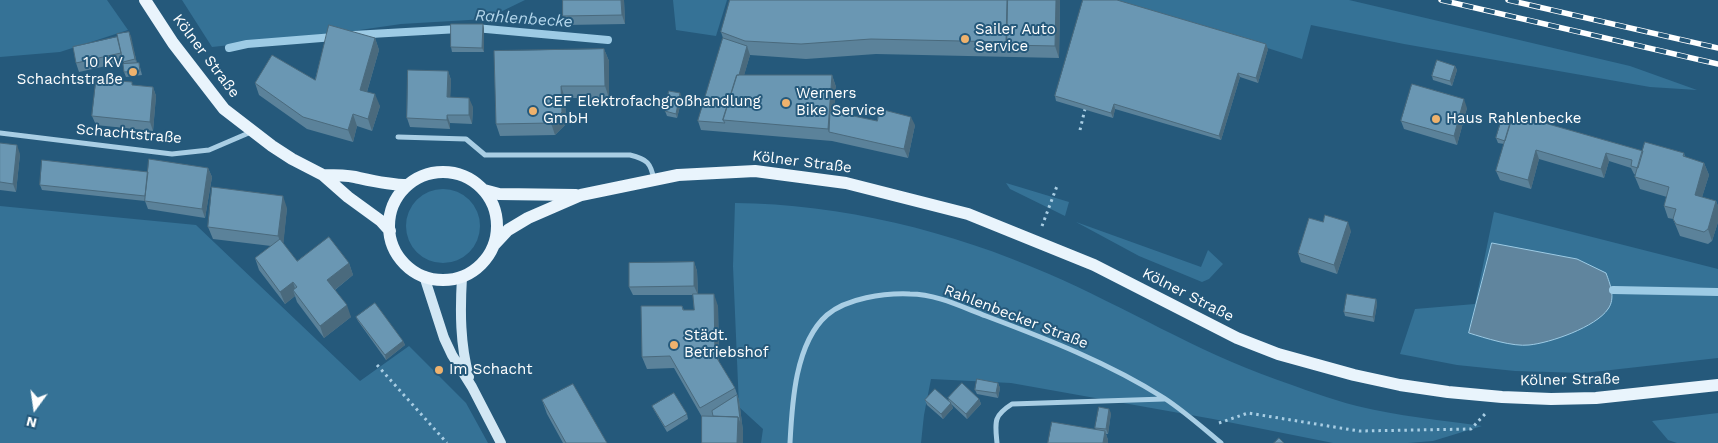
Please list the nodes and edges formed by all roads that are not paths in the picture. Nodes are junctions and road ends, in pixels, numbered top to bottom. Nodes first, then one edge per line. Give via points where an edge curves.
1 (145, 0) edge
2 (252, 132) junction
3 (0, 133) edge
4 (398, 137) dead end
5 (323, 174) junction
6 (654, 180) junction
7 (408, 185) junction
8 (484, 190) junction
9 (581, 196) junction
10 (390, 231) junction
11 (494, 245) junction
12 (424, 276) junction
13 (462, 277) junction
14 (1718, 385) edge
15 (472, 387) junction
16 (1164, 399) junction
17 (501, 443) edge
18 (790, 443) edge
19 (998, 443) edge
20 (1221, 443) edge

1 - 2 main road, Kölner Straße via 224,109
2 - 3 street, Schachtstraße via 209,150 172,154
2 - 5 main road, Kölner Straße via 292,159
4 - 6 street via 466,139 485,155 630,154 642,157 651,166
5 - 7 main road, Kölner Straße
5 - 10 main road, Kölner Straße
6 - 9 main road, Kölner Straße
6 - 14 main road, Kölner Straße via 678,175 755,171 810,177 968,214 1094,265 1237,338 1278,354 1400,385 1448,392 1551,399 1596,398
7 - 8 main road, Kölner Straße via 424,176 451,172 469,178
7 - 10 main road, Kölner Straße via 392,210
8 - 9 main road, Kölner Straße via 499,194
8 - 11 main road, Kölner Straße via 495,210 497,234
9 - 11 main road, Kölner Straße via 528,218 508,230
10 - 12 main road, Kölner Straße via 400,259
11 - 13 main road, Kölner Straße via 481,264
12 - 13 main road, Kölner Straße via 443,280
12 - 15 street via 440,329
13 - 15 street via 463,355
15 - 17 street
16 - 18 street, Rahlenbecker Straße via 1083,355 945,301 911,294 886,295 838,308 817,326 800,364
16 - 19 street via 1012,404 1000,411 995,424
16 - 20 street, Rahlenbecker Straße

